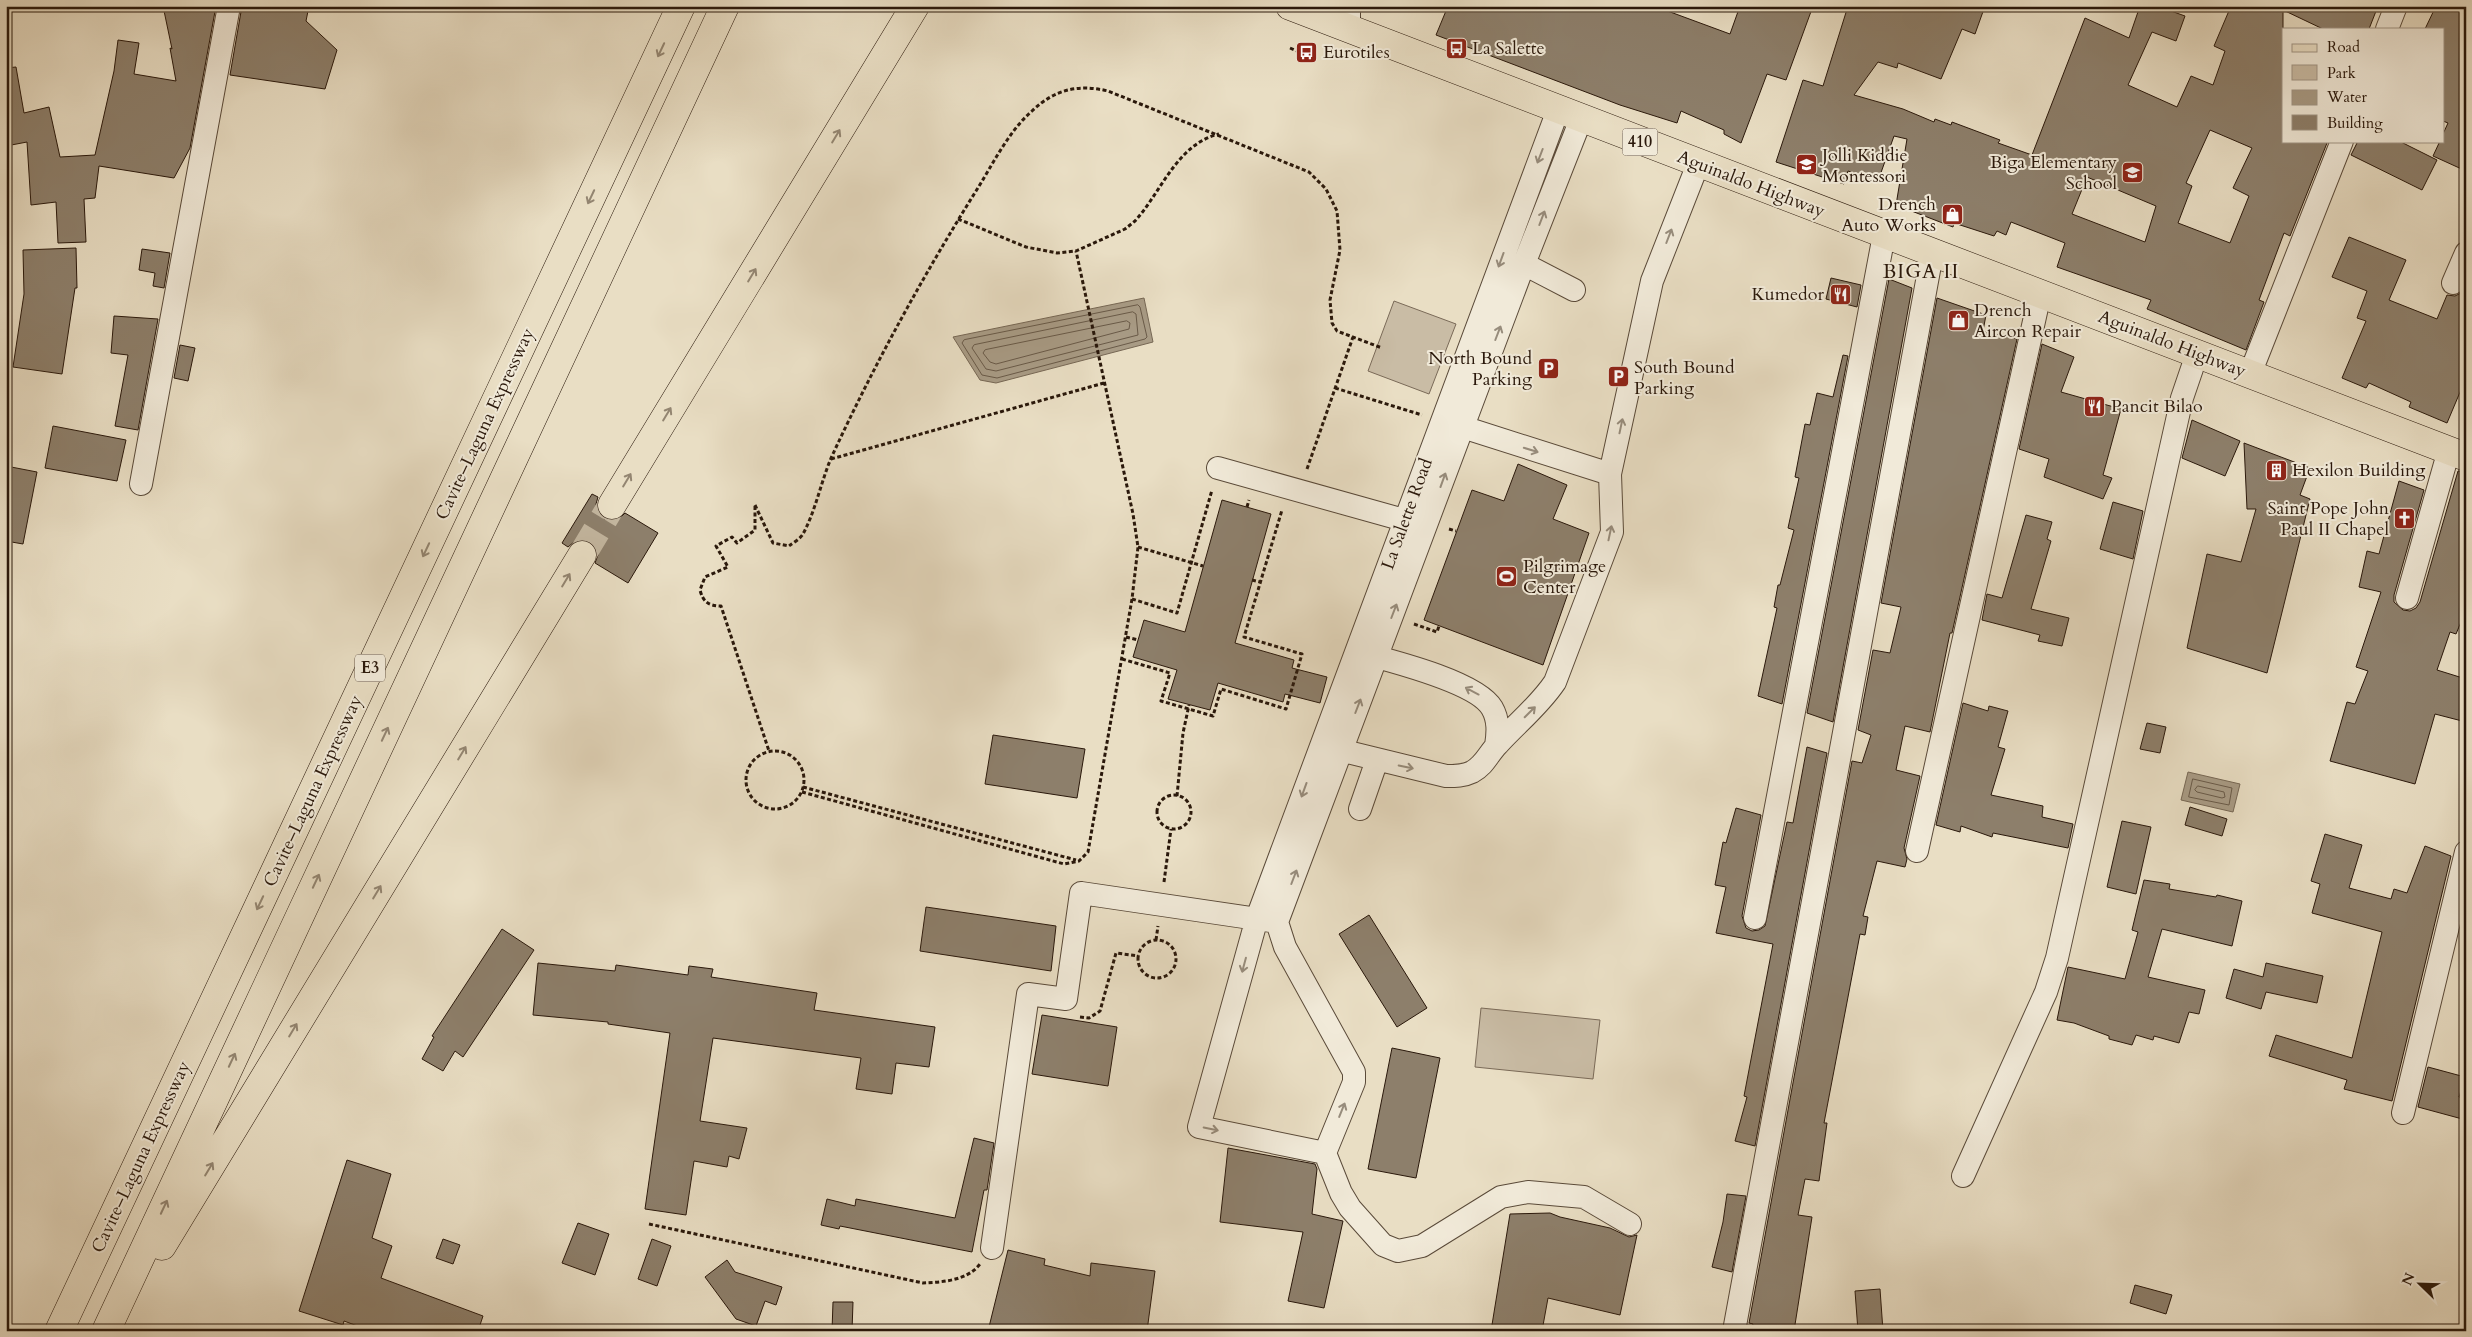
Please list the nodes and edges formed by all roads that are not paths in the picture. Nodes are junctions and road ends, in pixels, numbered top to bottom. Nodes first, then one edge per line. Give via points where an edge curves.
1 (229, 6) edge
2 (681, 6) edge
3 (725, 6) edge
4 (915, 6) edge
5 (1290, 6) edge
6 (2396, 6) edge
7 (1349, 17) edge
8 (2387, 28) edge
9 (1569, 115) junction
10 (2342, 142) edge
11 (1698, 164) junction
12 (1884, 235) junction
13 (2466, 253) edge
14 (1932, 254) junction
15 (1524, 264) junction
16 (2453, 283) dead end
17 (1574, 290) dead end
18 (2040, 294) junction
19 (2198, 354) junction
20 (2250, 374) junction
21 (1442, 421) junction
22 (1463, 428) junction
23 (2458, 453) edge
24 (1218, 468) road end
25 (1610, 474) junction
26 (141, 484) dead end
27 (612, 505) tunnel mouth
28 (1404, 520) junction
29 (1426, 526) junction
30 (582, 555) tunnel mouth
31 (2407, 598) dead end
32 (1366, 654) junction
33 (1496, 746) junction
34 (1331, 748) junction
35 (1377, 760) junction
36 (1360, 809) dead end
37 (1917, 850) dead end
38 (2466, 852) edge
39 (1755, 918) dead end
40 (1267, 920) junction
41 (2404, 1113) dead end
42 (1325, 1153) junction
43 (1963, 1176) dead end
44 (1630, 1224) dead end
45 (992, 1248) road end
46 (59, 1331) edge
47 (106, 1331) edge
48 (111, 1331) edge
49 (1734, 1331) edge

1 - 26 street
2 -> 46 main road, Cavite–Laguna Expressway / E3
47 -> 3 main road, E3
27 -> 4 main road
5 - 7 main road, Aguinaldo Highway / 410
6 - 8 street
7 - 9 main road, Aguinaldo Highway / 410
9 - 11 main road, Aguinaldo Highway / 410
15 -> 9 street, La Salette Road
9 -> 21 street, La Salette Road
10 - 20 street
11 - 12 main road, Aguinaldo Highway / 410
25 -> 11 street via 1652,281
12 - 14 main road, Aguinaldo Highway / 410
12 - 39 street
13 - 16 street
14 - 18 main road, Aguinaldo Highway / 410
14 - 49 street
15 - 17 street
22 -> 15 street, La Salette Road
18 - 19 main road, Aguinaldo Highway / 410
18 - 37 street
19 - 20 main road, Aguinaldo Highway / 410
19 - 43 street via 2182,398 2057,958 2046,992
20 - 23 main road, Aguinaldo Highway / 410
21 - 22 street
21 - 28 street, La Salette Road
22 -> 25 street
29 -> 22 street, La Salette Road
23 - 31 street
24 - 28 street
33 -> 25 street via 1543,699 1555,682 1612,532
28 - 29 street
28 - 32 street, La Salette Road
32 -> 29 street, La Salette Road
48 -> 30 main road
33 -> 32 street via 1497,720 1493,709 1474,691
32 - 34 street, La Salette Road
35 -> 33 street via 1458,776 1481,766
34 - 35 street
34 - 40 street, La Salette Road
35 - 36 street
38 - 41 street
42 -> 40 street via 1354,1082 1354,1072 1285,946
40 -> 42 street, La Salette Road via 1199,1127
40 - 45 street via 1081,893 1066,999 1028,994
42 - 44 street via 1350,1208 1383,1245 1398,1251 1422,1246 1501,1197 1528,1192 1584,1197

